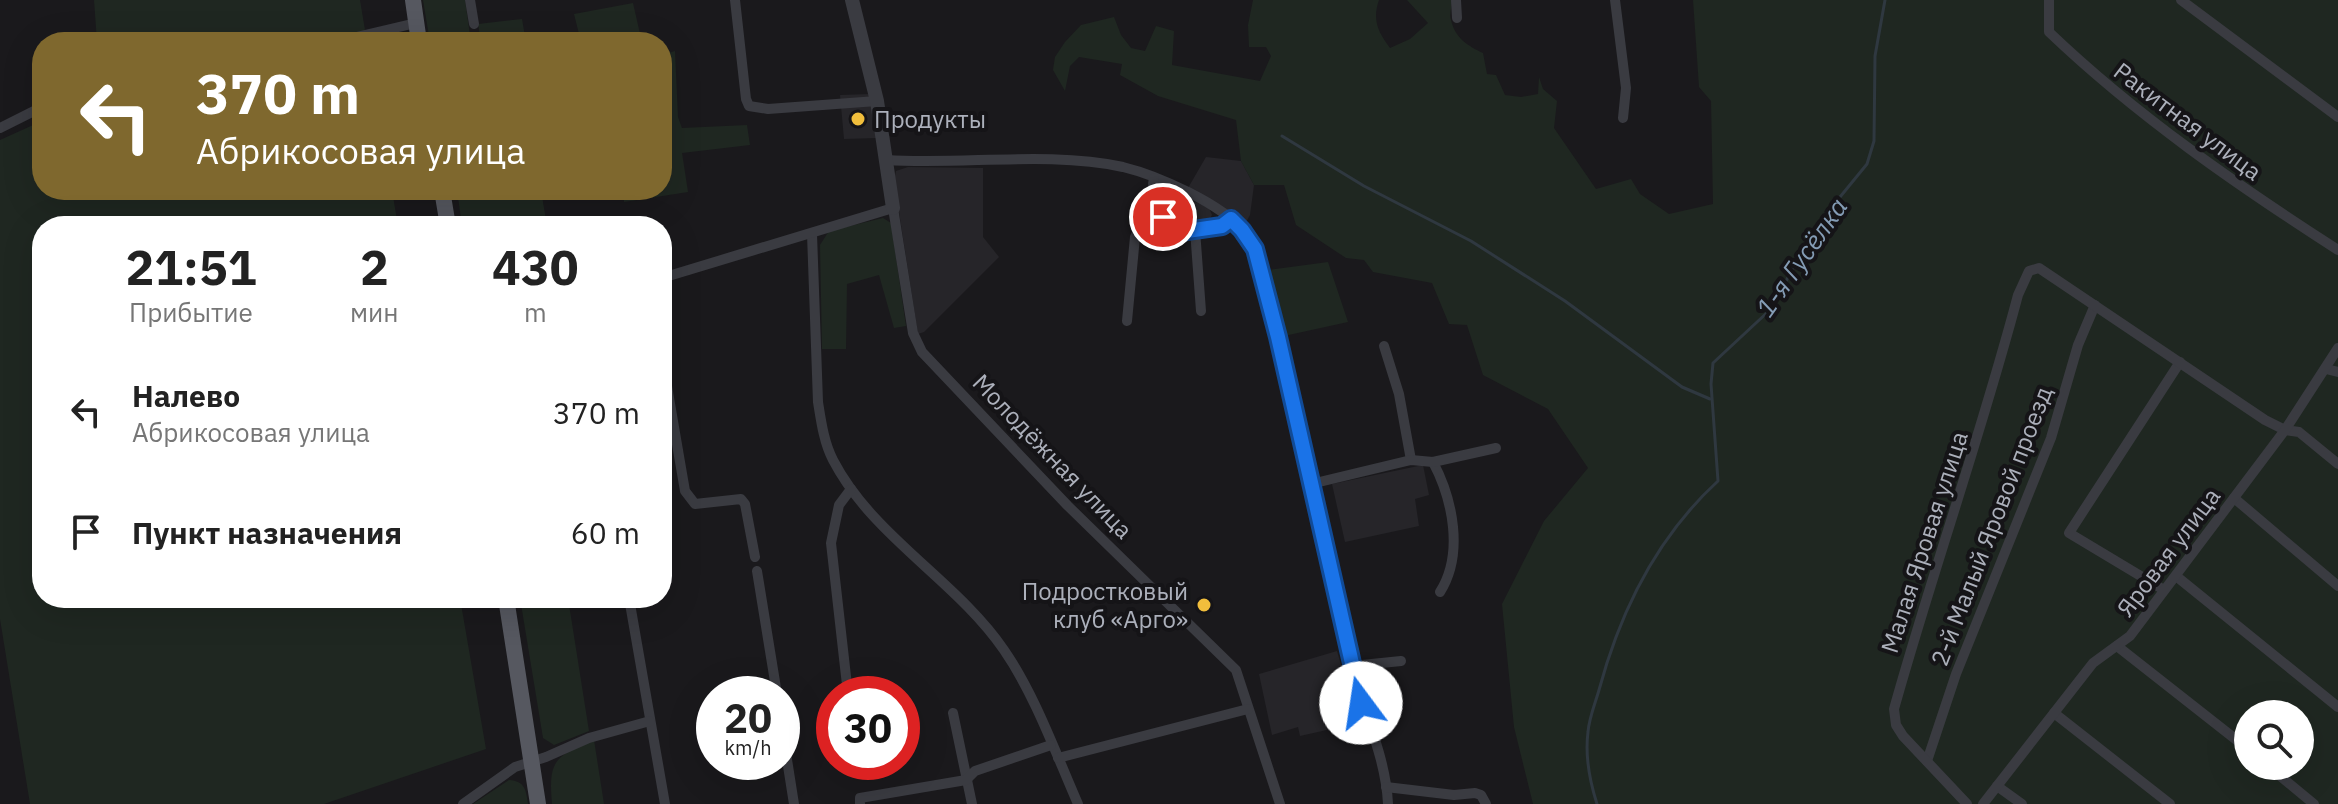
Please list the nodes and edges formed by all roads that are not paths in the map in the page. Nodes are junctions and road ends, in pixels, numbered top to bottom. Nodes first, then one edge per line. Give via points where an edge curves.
1 (413, 0) edge
2 (470, 0) edge
3 (735, 0) edge
4 (852, 0) edge
5 (1456, 0) edge
6 (1615, 0) edge
7 (2049, 0) edge
8 (2181, 0) edge
9 (1457, 18) dead end
10 (416, 23) junction
11 (474, 24) dead end
12 (378, 32) edge
13 (417, 32) edge
14 (877, 101) junction
15 (32, 112) edge
16 (2338, 117) edge
17 (1623, 118) dead end
18 (0, 128) edge
19 (887, 160) junction
20 (1154, 178) junction
21 (893, 208) junction
22 (1163, 217) junction
23 (1231, 219) junction
24 (1195, 230) junction
25 (812, 234) junction
26 (2338, 250) edge
27 (672, 275) edge
28 (2095, 305) junction
29 (1201, 311) dead end
30 (1127, 321) dead end
31 (1384, 346) dead end
32 (2338, 348) edge
33 (2180, 362) junction
34 (2326, 369) junction
35 (2338, 372) edge
36 (672, 415) edge
37 (2285, 430) junction
38 (1496, 448) dead end
39 (1411, 460) junction
40 (1433, 462) junction
41 (2338, 464) edge
42 (1311, 484) junction
43 (851, 489) junction
44 (2234, 498) junction
45 (755, 557) dead end
46 (757, 571) dead end
47 (2176, 576) junction
48 (2338, 586) edge
49 (2164, 590) junction
50 (1440, 592) dead end
51 (508, 608) edge
52 (631, 608) edge
53 (2117, 646) junction
54 (1401, 661) dead end
55 (1352, 666) junction
56 (774, 676) edge
57 (846, 676) edge
58 (2338, 707) edge
59 (1248, 709) junction
60 (953, 713) dead end
61 (2054, 713) junction
62 (650, 721) junction
63 (2234, 738) edge
64 (1051, 745) junction
65 (1058, 758) junction
66 (531, 760) junction
67 (1927, 761) junction
68 (790, 780) edge
69 (966, 780) junction
70 (2285, 780) edge
71 (1997, 786) junction
72 (1386, 787) junction
73 (860, 801) edge
74 (463, 804) edge
75 (538, 804) edge
76 (665, 804) edge
77 (794, 804) edge
78 (972, 804) edge
79 (1078, 804) edge
80 (1280, 804) edge
81 (1388, 804) edge
82 (1486, 804) edge
83 (1967, 804) edge
84 (1983, 804) edge
85 (2022, 804) edge
86 (2170, 804) edge
87 (2314, 804) edge

1 - 10 main road
2 - 11 street
3 - 14 street via 749,106
4 - 14 street, Молодёжная улица
5 - 9 street
6 - 17 street via 1626,88
7 - 26 street, Ракитная улица via 2049,32 2094,75 2262,201
8 - 16 street
10 - 12 street
10 - 13 main road
14 - 19 street, Молодёжная улица
15 - 18 street
19 - 20 street via 1056,161 1109,165
19 - 21 street, Молодёжная улица
20 - 22 street
20 - 23 street
21 - 25 street
21 - 59 street, Молодёжная улица via 913,333 922,352 1068,506 1229,661 1242,682
22 - 24 street via 1175,231
22 - 30 street via 1140,227 1135,237
23 - 24 street via 1222,226
23 - 42 street via 1255,249
24 - 29 street
25 - 27 street
25 - 43 street via 821,424 832,458
28 - 33 street
28 - 67 street, 2-й Малый Яровой проезд via 2046,451 1956,674
28 - 67 street, Малая Яровая улица via 2039,268 2029,271 2018,295 1894,709 1896,725
31 - 39 street
32 - 34 street, Яровая улица
33 - 37 street
33 - 49 street via 2069,533
34 - 35 street
34 - 37 street, Яровая улица
36 - 45 street via 685,491 695,504 741,499
37 - 41 street via 2299,432
37 - 44 street, Яровая улица
38 - 40 street
39 - 40 street
39 - 42 street
40 - 50 street via 1452,512 1453,560
42 - 55 street
43 - 57 street via 839,505 831,543
43 - 64 street via 1004,649
44 - 47 street, Яровая улица
44 - 48 street
46 - 56 street
47 - 49 street, Яровая улица
47 - 58 street
49 - 53 street, Яровая улица
51 - 66 main road
52 - 62 street
53 - 61 street, Яровая улица via 2093,663
53 - 63 street
54 - 55 street
55 - 72 street
59 - 65 street
59 - 80 street, Молодёжная улица
60 - 69 street
61 - 71 street, Яровая улица
61 - 86 street
62 - 66 street
62 - 76 street
64 - 65 street
64 - 69 street via 975,771
65 - 79 street
66 - 74 street
66 - 75 main road
67 - 83 street, Малая Яровая улица
68 - 77 street
69 - 73 street
69 - 78 street
70 - 87 street
71 - 84 street, Яровая улица
71 - 85 street
72 - 81 street
72 - 82 street via 1475,793

